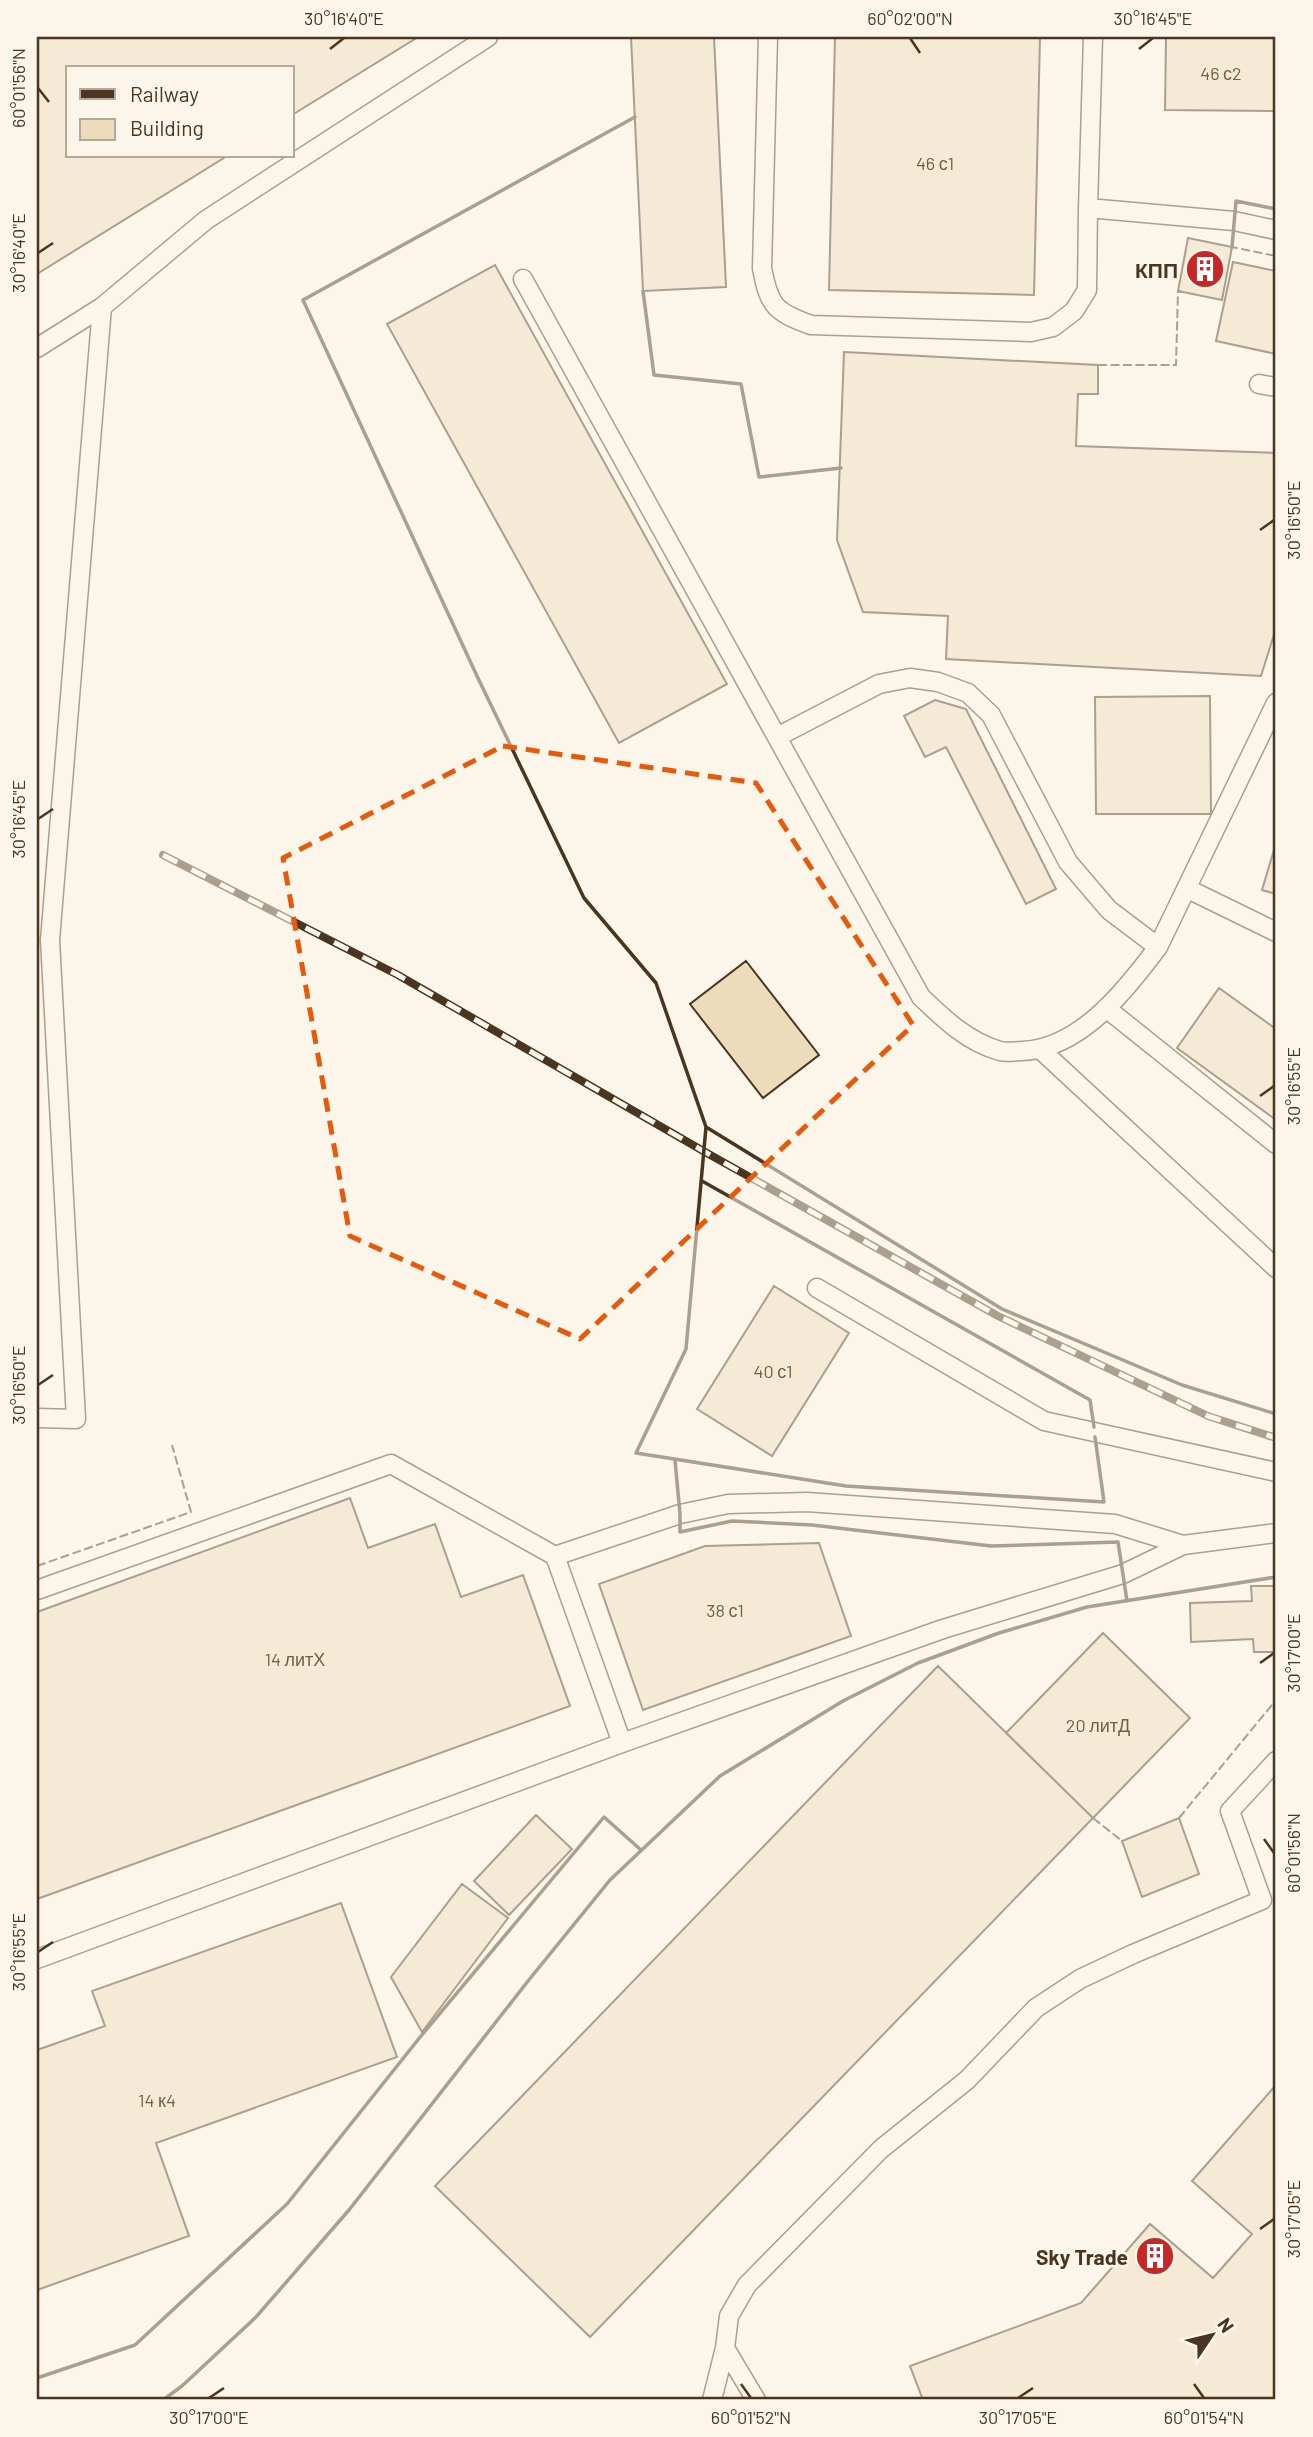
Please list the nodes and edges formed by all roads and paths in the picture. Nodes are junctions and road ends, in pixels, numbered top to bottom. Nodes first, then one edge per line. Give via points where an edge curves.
1 (488, 37) edge
2 (768, 37) edge
3 (1093, 37) edge
4 (1088, 208) junction
5 (1276, 230) edge
6 (523, 279) dead end
7 (102, 307) junction
8 (37, 348) edge
9 (1276, 703) edge
10 (778, 737) junction
11 (1188, 889) junction
12 (1276, 932) edge
13 (1158, 947) junction
14 (1105, 1008) junction
15 (1041, 1050) junction
16 (1276, 1144) edge
17 (1276, 1268) edge
18 (817, 1288) dead end
19 (37, 1418) edge
20 (1276, 1472) edge
21 (1276, 1532) edge
22 (1183, 1545) junction
23 (555, 1556) junction
24 (37, 1590) edge
25 (622, 1743) junction
26 (1276, 1761) edge
27 (37, 1959) edge
28 (725, 2348) junction
29 (712, 2400) edge
30 (756, 2400) edge

1 - 7 lane via 206,220
2 - 4 lane via 762,268 767,295 786,316 811,325 1031,332 1053,327 1074,311 1087,290
3 - 4 lane
4 - 5 lane via 1234,221
6 - 10 lane
7 - 8 lane
7 - 19 lane via 50,940 76,1419
9 - 11 lane
10 - 13 lane via 879,684 910,678 968,693 991,715 1068,862 1109,910
10 - 15 lane via 921,998 956,1030 1002,1052
11 - 12 lane
11 - 13 lane
13 - 14 lane via 1135,979
14 - 15 lane via 1081,1029
14 - 16 lane
15 - 17 lane
18 - 20 lane via 1044,1421
21 - 22 lane
22 - 23 lane via 1115,1524 807,1502 728,1504 680,1514
22 - 25 lane via 1123,1574 943,1629
23 - 24 lane via 391,1464
23 - 25 lane
25 - 27 lane
26 - 28 lane via 1230,1811 1262,1900 1080,1979 1037,2008 967,2080 881,2149 747,2285 729,2316
28 - 29 lane
28 - 30 lane

